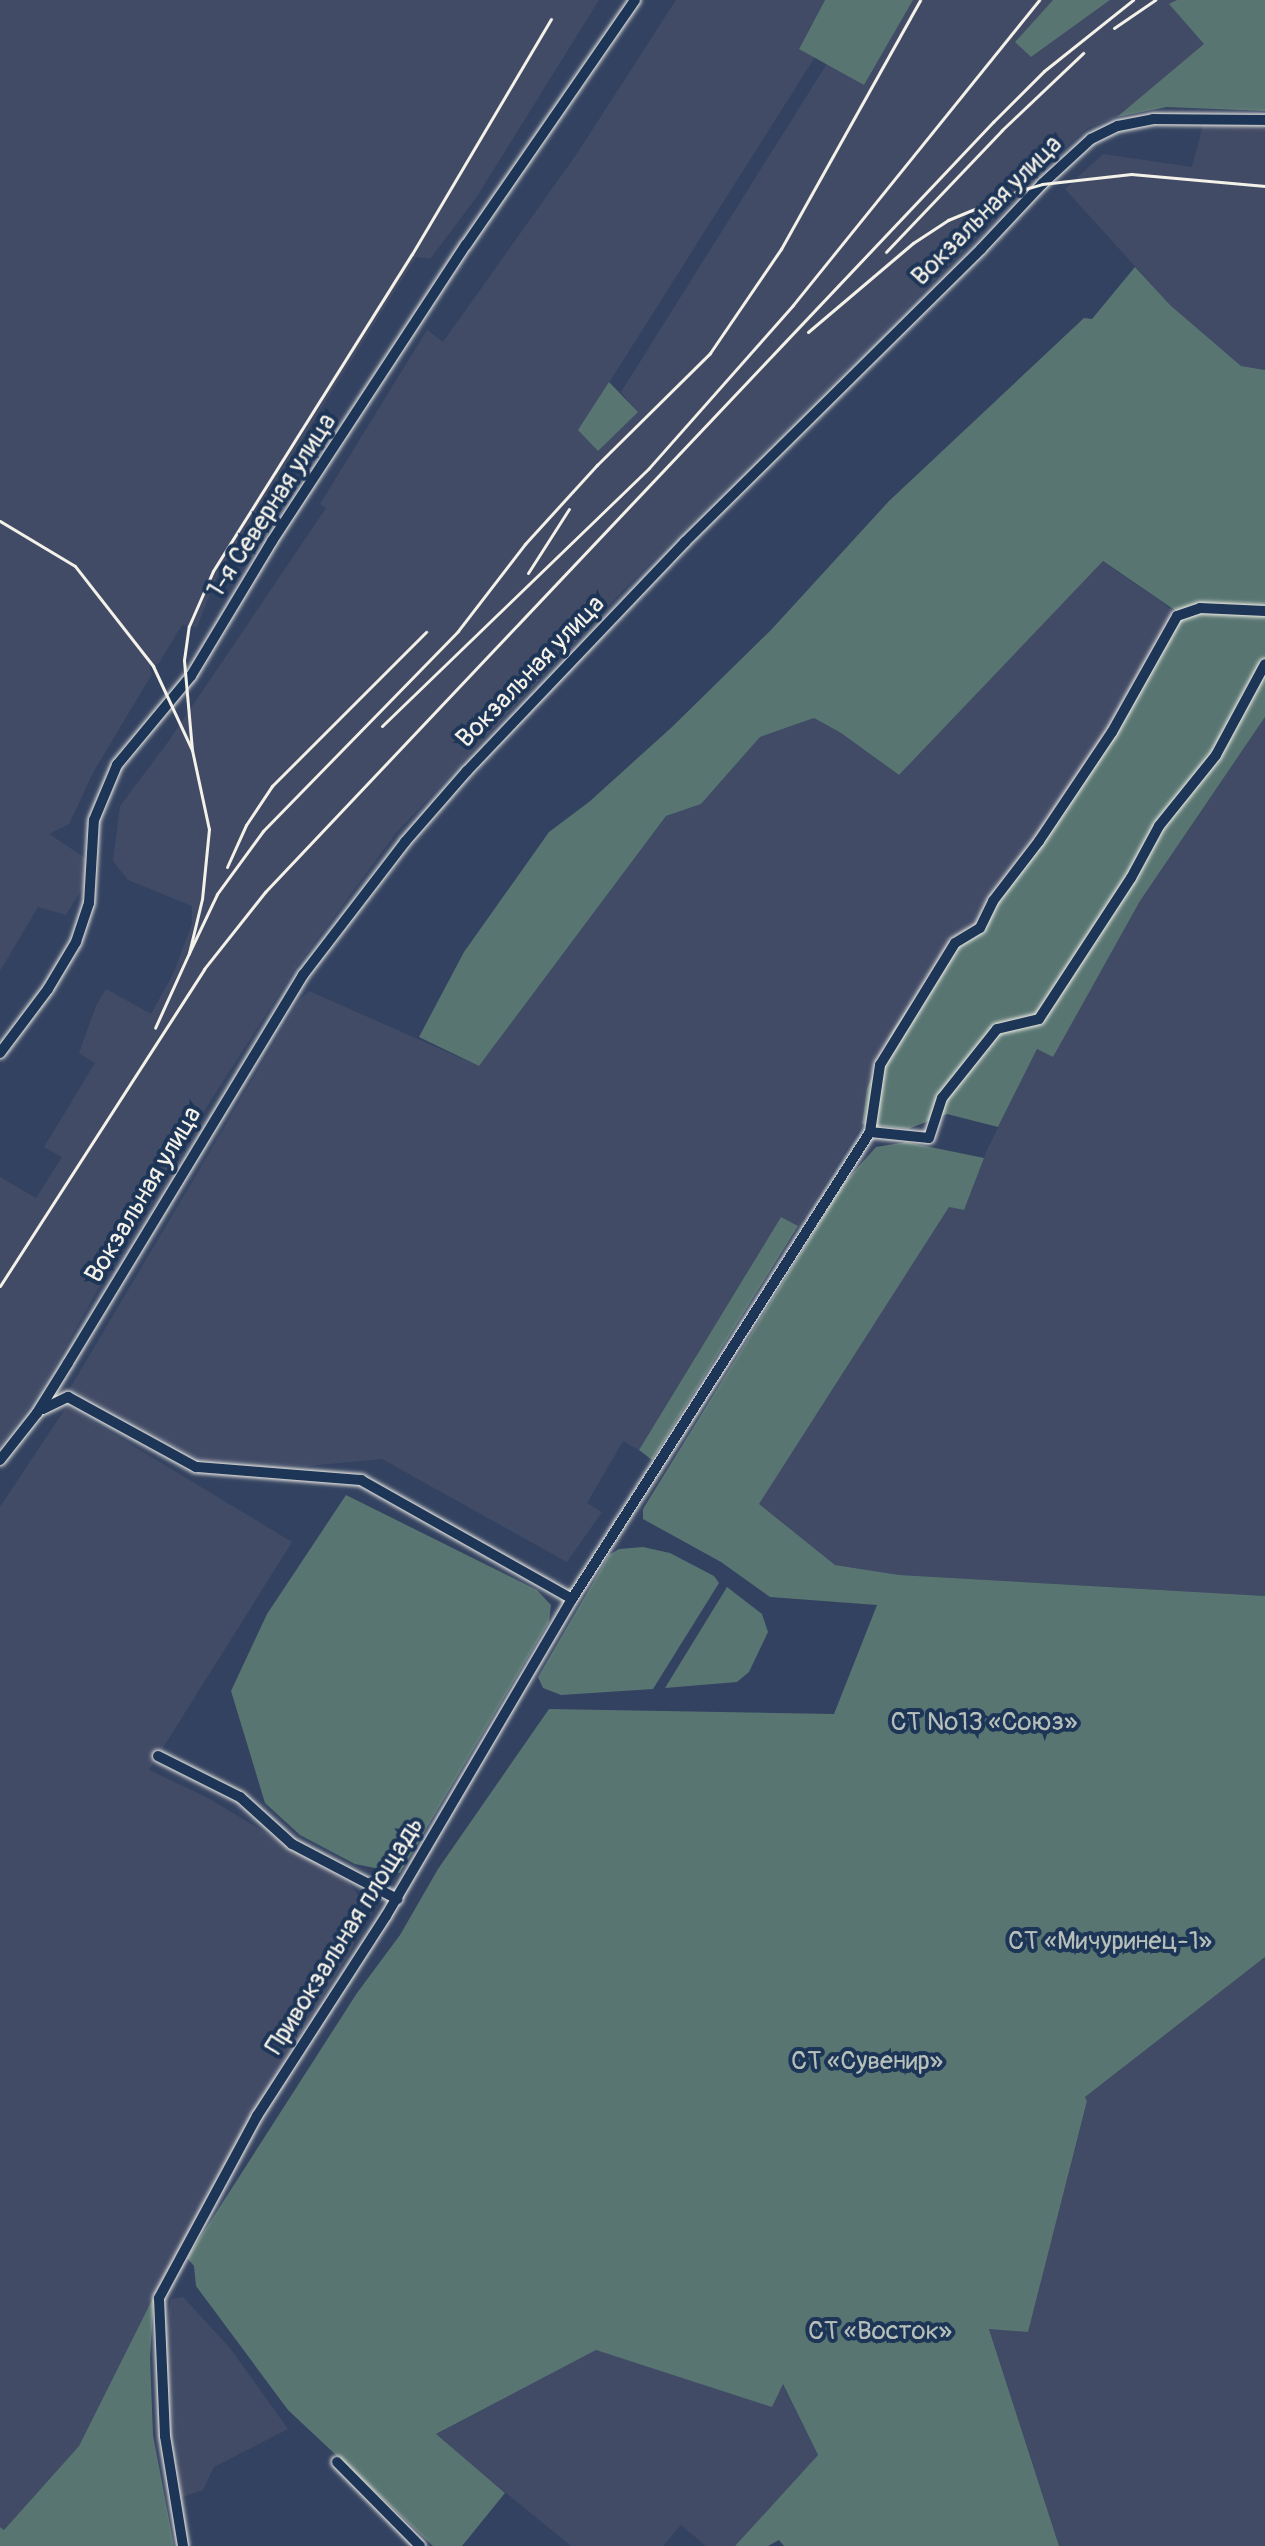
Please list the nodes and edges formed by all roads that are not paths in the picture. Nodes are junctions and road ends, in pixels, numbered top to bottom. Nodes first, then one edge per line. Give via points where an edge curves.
1 (635, 0) edge
2 (1265, 120) edge
3 (1265, 611) edge
4 (1265, 664) edge
5 (0, 1053) edge
6 (870, 1132) junction
7 (37, 1413) junction
8 (0, 1460) edge
9 (572, 1599) junction
10 (158, 1756) dead end
11 (397, 1899) junction
12 (337, 2462) dead end
13 (183, 2546) edge
14 (420, 2546) edge

1 - 5 street, 1-я Северная улица via 466,245 272,541 191,676 117,765 94,820 89,903 76,942
2 - 7 street, Вокзальная улица via 1153,119 1118,126 1091,139 685,542 478,759 405,842 303,975
3 - 6 street via 1200,608 1177,616 1112,732 1039,841 993,901 980,928 955,943 895,1037 880,1065
4 - 6 street via 1216,755 1159,826 1039,1019 997,1029 942,1098 929,1138
6 - 9 street, Привокзальная площадь
7 - 8 street, Вокзальная улица
7 - 9 street via 68,1397 196,1467 361,1480
9 - 11 street, Привокзальная площадь
10 - 11 street via 240,1797 292,1844
11 - 13 street, Привокзальная площадь via 257,2116 159,2298 165,2436
12 - 14 street

